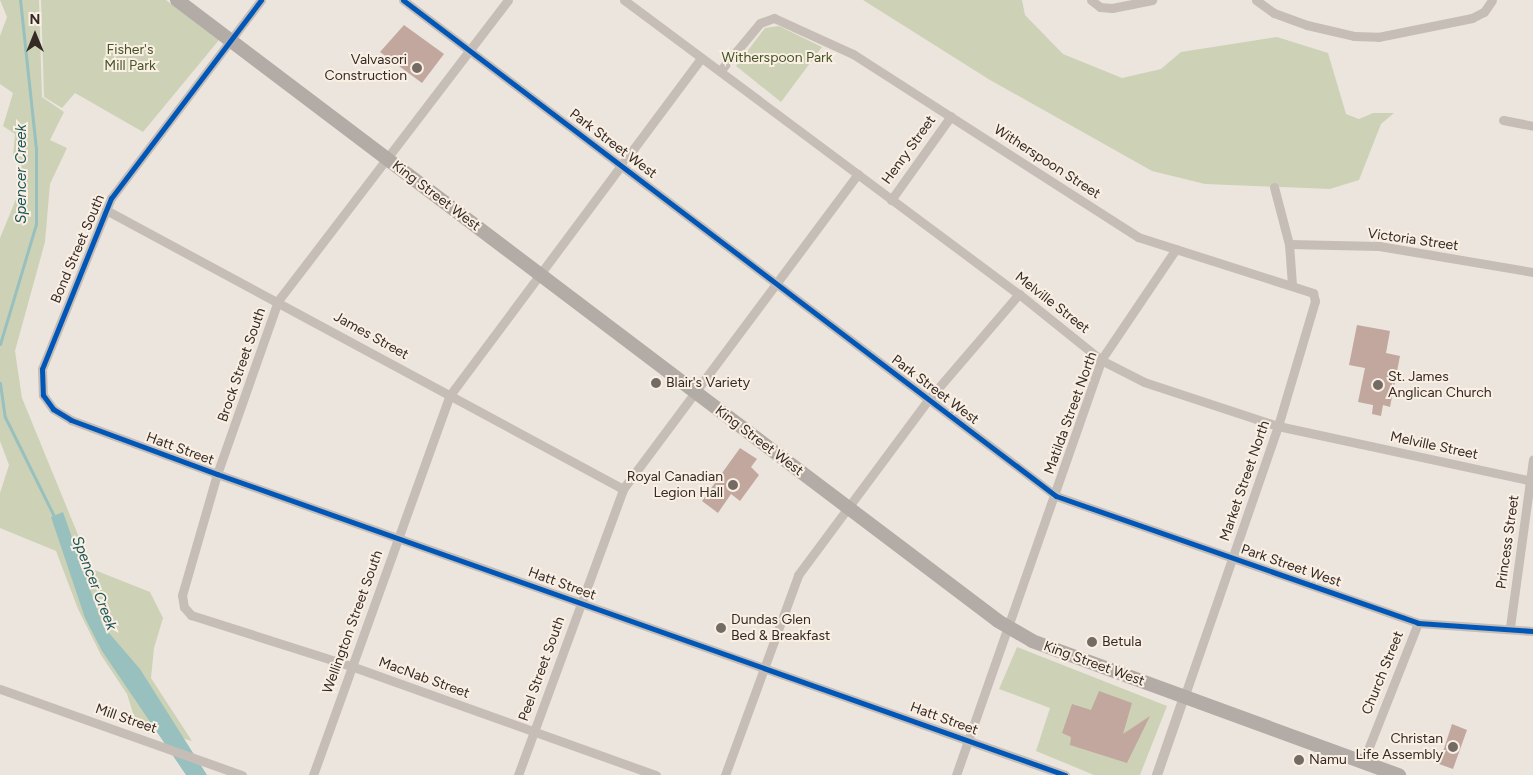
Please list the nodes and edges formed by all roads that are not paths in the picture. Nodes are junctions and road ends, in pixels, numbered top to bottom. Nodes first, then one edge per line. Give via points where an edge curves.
1 (178, 0) edge
2 (261, 0) edge
3 (403, 0) edge
4 (508, 0) edge
5 (624, 0) edge
6 (1091, 0) edge
7 (1152, 0) edge
8 (1256, 0) edge
9 (1492, 0) edge
10 (232, 42) junction
11 (469, 50) junction
12 (701, 58) junction
13 (720, 71) junction
14 (951, 116) junction
15 (1503, 120) dead end
16 (1533, 126) edge
17 (385, 158) junction
18 (622, 165) junction
19 (858, 174) junction
20 (1274, 187) dead end
21 (890, 200) junction
22 (106, 210) junction
23 (1289, 244) junction
24 (1176, 249) junction
25 (1533, 272) edge
26 (540, 274) junction
27 (776, 284) junction
28 (1292, 285) junction
29 (1019, 294) junction
30 (278, 301) junction
31 (1315, 301) joint
32 (1102, 360) junction
33 (693, 391) junction
34 (450, 395) junction
35 (928, 400) junction
36 (53, 409) joint
37 (1278, 426) junction
38 (1533, 460) edge
39 (217, 474) junction
40 (1532, 481) edge
41 (623, 489) junction
42 (1056, 496) junction
43 (849, 508) junction
44 (398, 536) junction
45 (1233, 558) junction
46 (581, 602) junction
47 (184, 608) joint
48 (1418, 623) junction
49 (1008, 627) junction
50 (1510, 627) junction
51 (1533, 631) edge
52 (351, 666) junction
53 (764, 668) junction
54 (0, 689) edge
55 (1184, 697) junction
56 (534, 732) junction
57 (969, 740) junction
58 (1362, 762) junction
59 (242, 775) edge
60 (313, 775) edge
61 (518, 775) edge
62 (656, 775) edge
63 (725, 775) edge
64 (956, 775) edge
65 (1065, 775) edge
66 (1158, 775) edge
67 (1399, 775) edge

1 - 10 main road, King Street West
2 - 10 street, Bond Street South
3 - 11 street, Park Street West
4 - 11 street, Brock Street South
5 - 12 street, Melville Street
6 - 7 street via 1100,8 1112,8
8 - 9 street via 1274,13 1307,25 1354,36 1378,37 1472,18 1484,12
10 - 17 main road, King Street West
10 - 22 street, Bond Street South via 142,154
11 - 17 street, Brock Street South
11 - 18 street, Park Street West
12 - 13 street, Melville Street
12 - 18 street, Wellington Street South
13 - 14 street, Witherspoon Street via 760,23 774,18 845,50
13 - 19 street, Melville Street
14 - 21 street, Henry Street
14 - 24 street, Witherspoon Street via 1138,237
15 - 16 street
17 - 26 main road, King Street West
17 - 30 street, Brock Street South
18 - 26 street, Wellington Street South
18 - 27 street, Park Street West
19 - 21 street, Melville Street
19 - 27 street, Peel Street South
20 - 23 street
21 - 29 street, Melville Street
22 - 30 street, James Street
22 - 36 street, Bond Street South via 42,369 43,395
23 - 25 street, Victoria Street via 1380,246
23 - 28 street
24 - 28 street, Witherspoon Street
24 - 32 street, Matilda Street North
26 - 33 main road, King Street West
26 - 34 street, Wellington Street South
27 - 33 street, Peel Street South
27 - 35 street, Park Street West
28 - 31 street, Witherspoon Street via 1311,292
29 - 32 street, Melville Street
29 - 35 street
30 - 34 street, James Street
30 - 39 street, Brock Street South
31 - 37 street, Market Street North
32 - 37 street, Melville Street via 1144,382
32 - 42 street, Matilda Street North
33 - 41 street, Peel Street South
33 - 43 main road, King Street West
34 - 41 street, James Street
34 - 44 street, Wellington Street South
35 - 42 street, Park Street West
35 - 43 street
36 - 39 street, Hatt Street via 71,420
37 - 40 street, Melville Street
37 - 45 street, Market Street North
38 - 40 street, Princess Street
39 - 44 street, Hatt Street
39 - 47 street, Brock Street South via 182,595
40 - 50 street, Princess Street
41 - 46 street, Peel Street South
42 - 45 street, Park Street West
42 - 49 street, Matilda Street North
43 - 49 main road, King Street West
43 - 53 street via 792,585
44 - 46 street, Hatt Street
44 - 52 street, Wellington Street South
45 - 48 street, Park Street West
45 - 55 street, Market Street North
46 - 53 street, Hatt Street
46 - 56 street, Peel Street South
47 - 52 street, MacNab Street via 190,614
48 - 50 street, Park Street West
48 - 58 street, Church Street
49 - 55 main road, King Street West via 1032,641
49 - 57 street, Matilda Street North
50 - 51 street, Park Street West
52 - 56 street, MacNab Street
52 - 60 street, Wellington Street South
53 - 57 street, Hatt Street
53 - 63 street
54 - 59 street, Mill Street
55 - 58 main road, King Street West
55 - 66 street
56 - 61 street, Peel Street South
56 - 62 street, MacNab Street
57 - 64 street, Matilda Street North
57 - 65 street, Hatt Street
58 - 67 main road, King Street West

